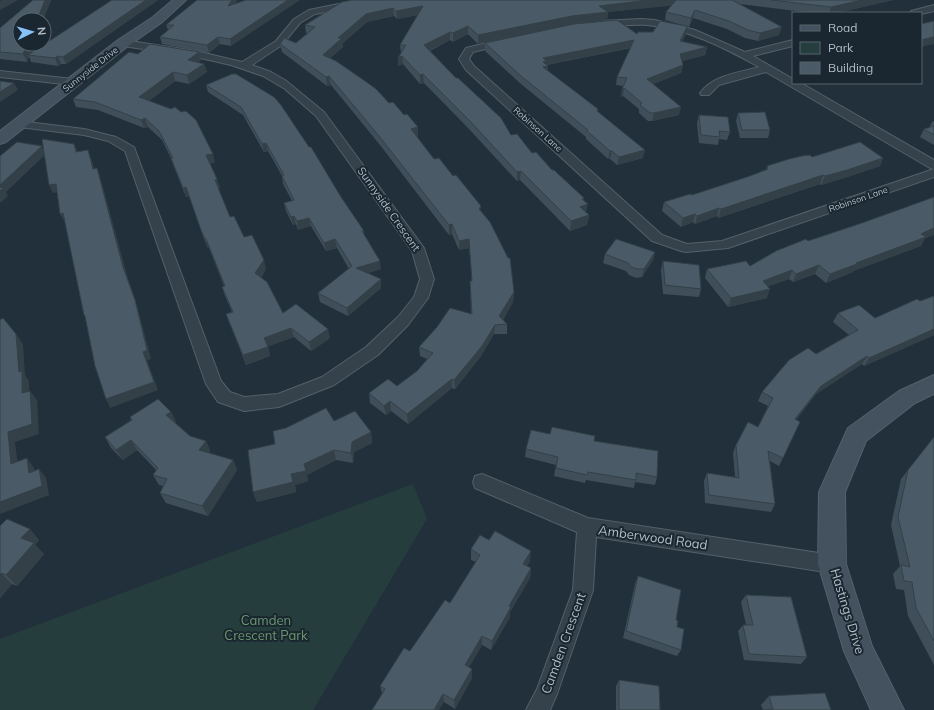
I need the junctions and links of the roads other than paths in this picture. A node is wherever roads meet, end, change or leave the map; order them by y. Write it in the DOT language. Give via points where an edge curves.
graph roads {
  1 [pos="180,0"];
  2 [pos="371,0"];
  3 [pos="934,8"];
  4 [pos="918,12"];
  5 [pos="586,26"];
  6 [pos="517,39"];
  7 [pos="792,43"];
  8 [pos="123,44"];
  9 [pos="745,55"];
  10 [pos="244,65"];
  11 [pos="768,68"];
  12 [pos="0,74"];
  13 [pos="73,82"];
  14 [pos="792,82"];
  15 [pos="795,84"];
  16 [pos="705,93"];
  17 [pos="19,124"];
  18 [pos="0,138"];
  19 [pos="934,165"];
  20 [pos="934,173"];
  21 [pos="934,384"];
  22 [pos="482,482"];
  23 [pos="588,527"];
  24 [pos="832,564"];
  25 [pos="538,710"];
  26 [pos="888,710"];
  1 -- 8 [label="street, Sunnyside Drive"];
  2 -- 10 [label="street" via="312,12 297,21 279,43"];
  3 -- 4 [label="street"];
  5 -- 9 [label="street" via="618,22 655,23 686,30"];
  6 -- 20 [label="street, Robinson Lane" via="469,50 464,59 470,68 657,238 686,248 723,245"];
  7 -- 9 [label="street"];
  8 -- 10 [label="street, Sunnyside Crescent"];
  8 -- 13 [label="street, Sunnyside Drive"];
  9 -- 11 [label="street"];
  10 -- 17 [label="street, Sunnyside Crescent" via="267,74 288,87 320,114 420,251 427,279 421,298 403,321 372,351 328,381 279,400 244,404 224,397 214,384 130,149 112,139 84,132"];
  11 -- 14 [label="street"];
  11 -- 16 [label="street" via="715,83"];
  12 -- 13 [label="street"];
  13 -- 17 [label="street, Sunnyside Drive"];
  15 -- 19 [label="street"];
  17 -- 18 [label="street, Sunnyside Drive"];
  21 -- 24 [label="street, Hastings Drive" via="907,398 857,435 832,492"];
  22 -- 23 [label="street, Amberwood Road"];
  23 -- 24 [label="street, Amberwood Road"];
  23 -- 25 [label="street, Camden Crescent" via="583,590"];
  24 -- 26 [label="street, Hastings Drive" via="859,651"];
}
